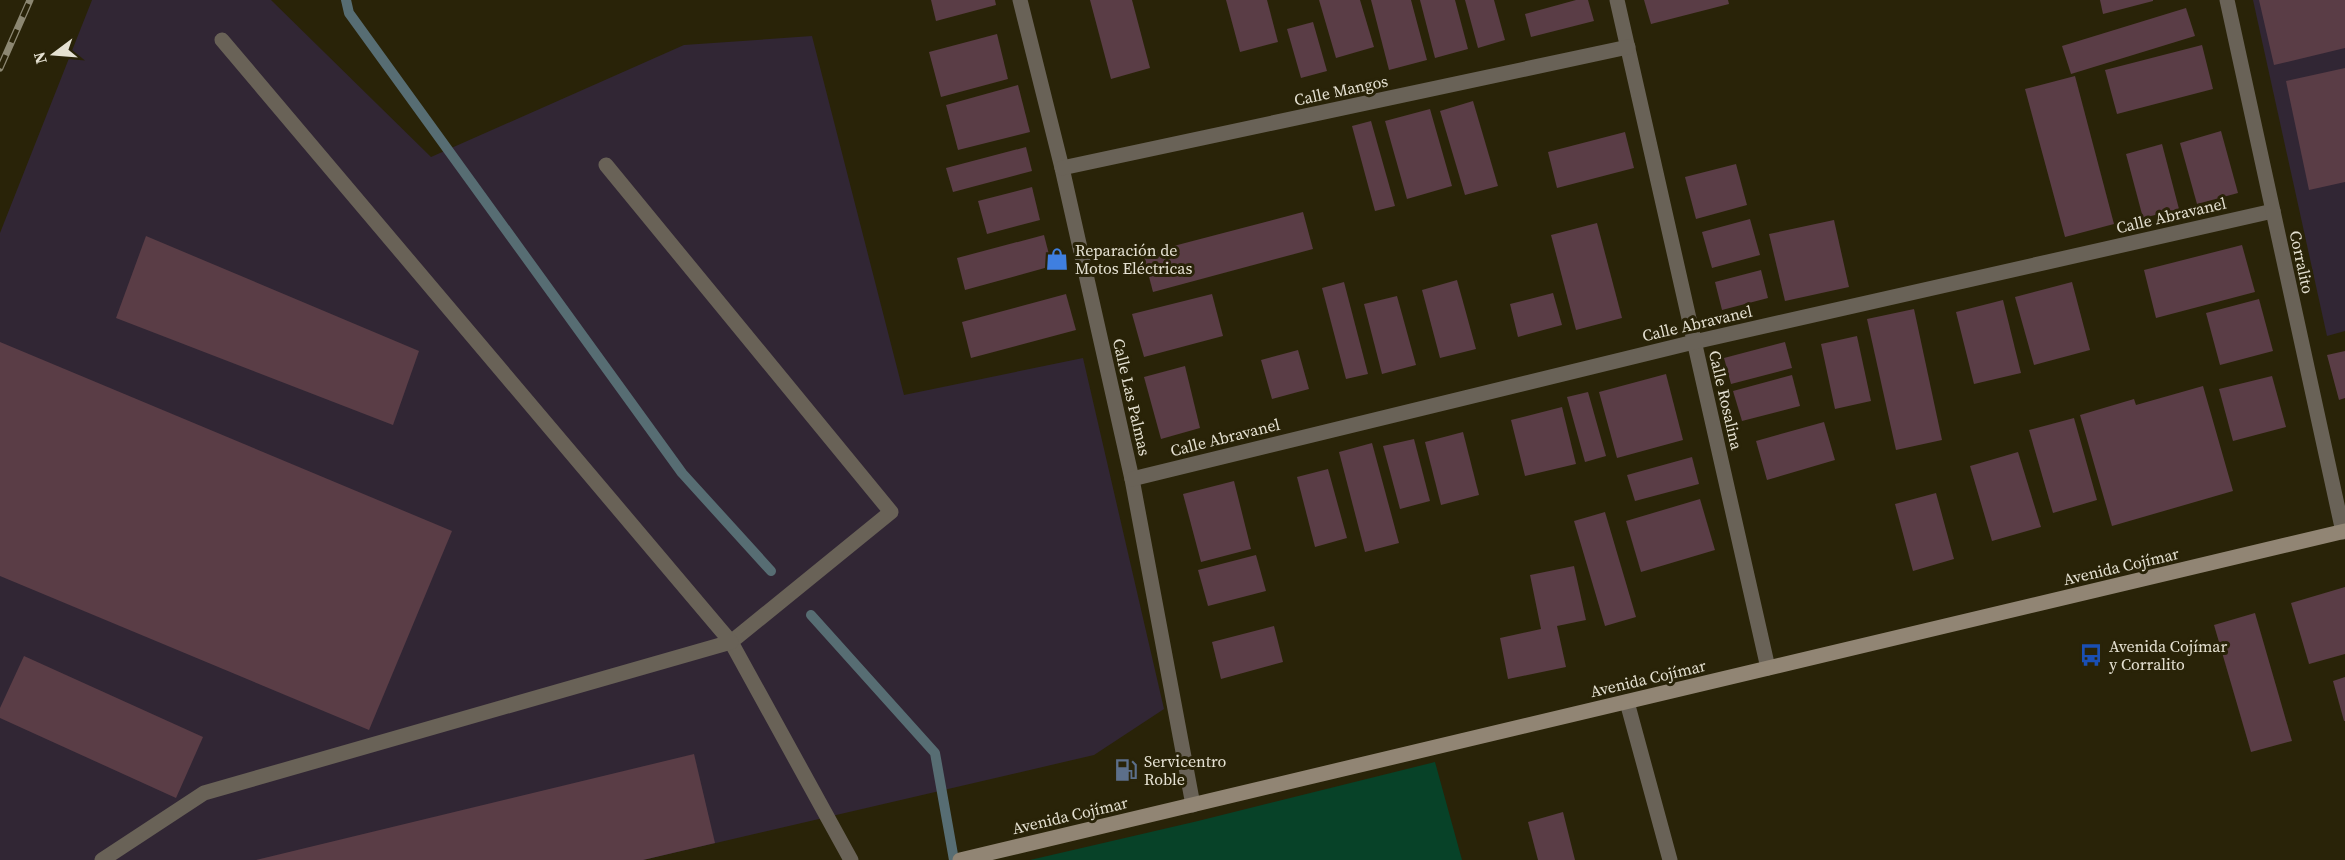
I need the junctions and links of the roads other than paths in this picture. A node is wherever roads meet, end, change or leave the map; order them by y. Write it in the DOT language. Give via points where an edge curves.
graph roads {
  1 [pos="1020,0"];
  2 [pos="1617,0"];
  3 [pos="2227,0"];
  4 [pos="222,40"];
  5 [pos="1628,47"];
  6 [pos="606,165"];
  7 [pos="1062,168"];
  8 [pos="2273,210"];
  9 [pos="1694,342"];
  10 [pos="1132,479"];
  11 [pos="2344,532"];
  12 [pos="731,642"];
  13 [pos="1768,668"];
  14 [pos="1627,702"];
  15 [pos="1193,805"];
  16 [pos="102,860"];
  17 [pos="851,860"];
  18 [pos="960,860"];
  19 [pos="1670,860"];
  1 -- 7 [label="street, Calle Las Palmas"];
  2 -- 5 [label="street, Calle Rosalina"];
  3 -- 8 [label="street, Corralito"];
  4 -- 12 [label="street"];
  5 -- 7 [label="street, Calle Mangos"];
  5 -- 9 [label="street, Calle Rosalina"];
  6 -- 12 [label="street" via="891,512"];
  7 -- 10 [label="street, Calle Las Palmas"];
  8 -- 9 [label="street, Calle Abravanel"];
  8 -- 11 [label="street, Corralito"];
  9 -- 10 [label="street, Calle Abravanel"];
  9 -- 13 [label="street, Calle Rosalina"];
  10 -- 15 [label="street, Calle Las Palmas"];
  11 -- 13 [label="main road, Avenida Cojímar"];
  12 -- 16 [label="street" via="204,793"];
  12 -- 17 [label="street"];
  13 -- 14 [label="main road, Avenida Cojímar"];
  14 -- 15 [label="main road, Avenida Cojímar"];
  14 -- 19 [label="street"];
  15 -- 18 [label="main road, Avenida Cojímar"];
}
